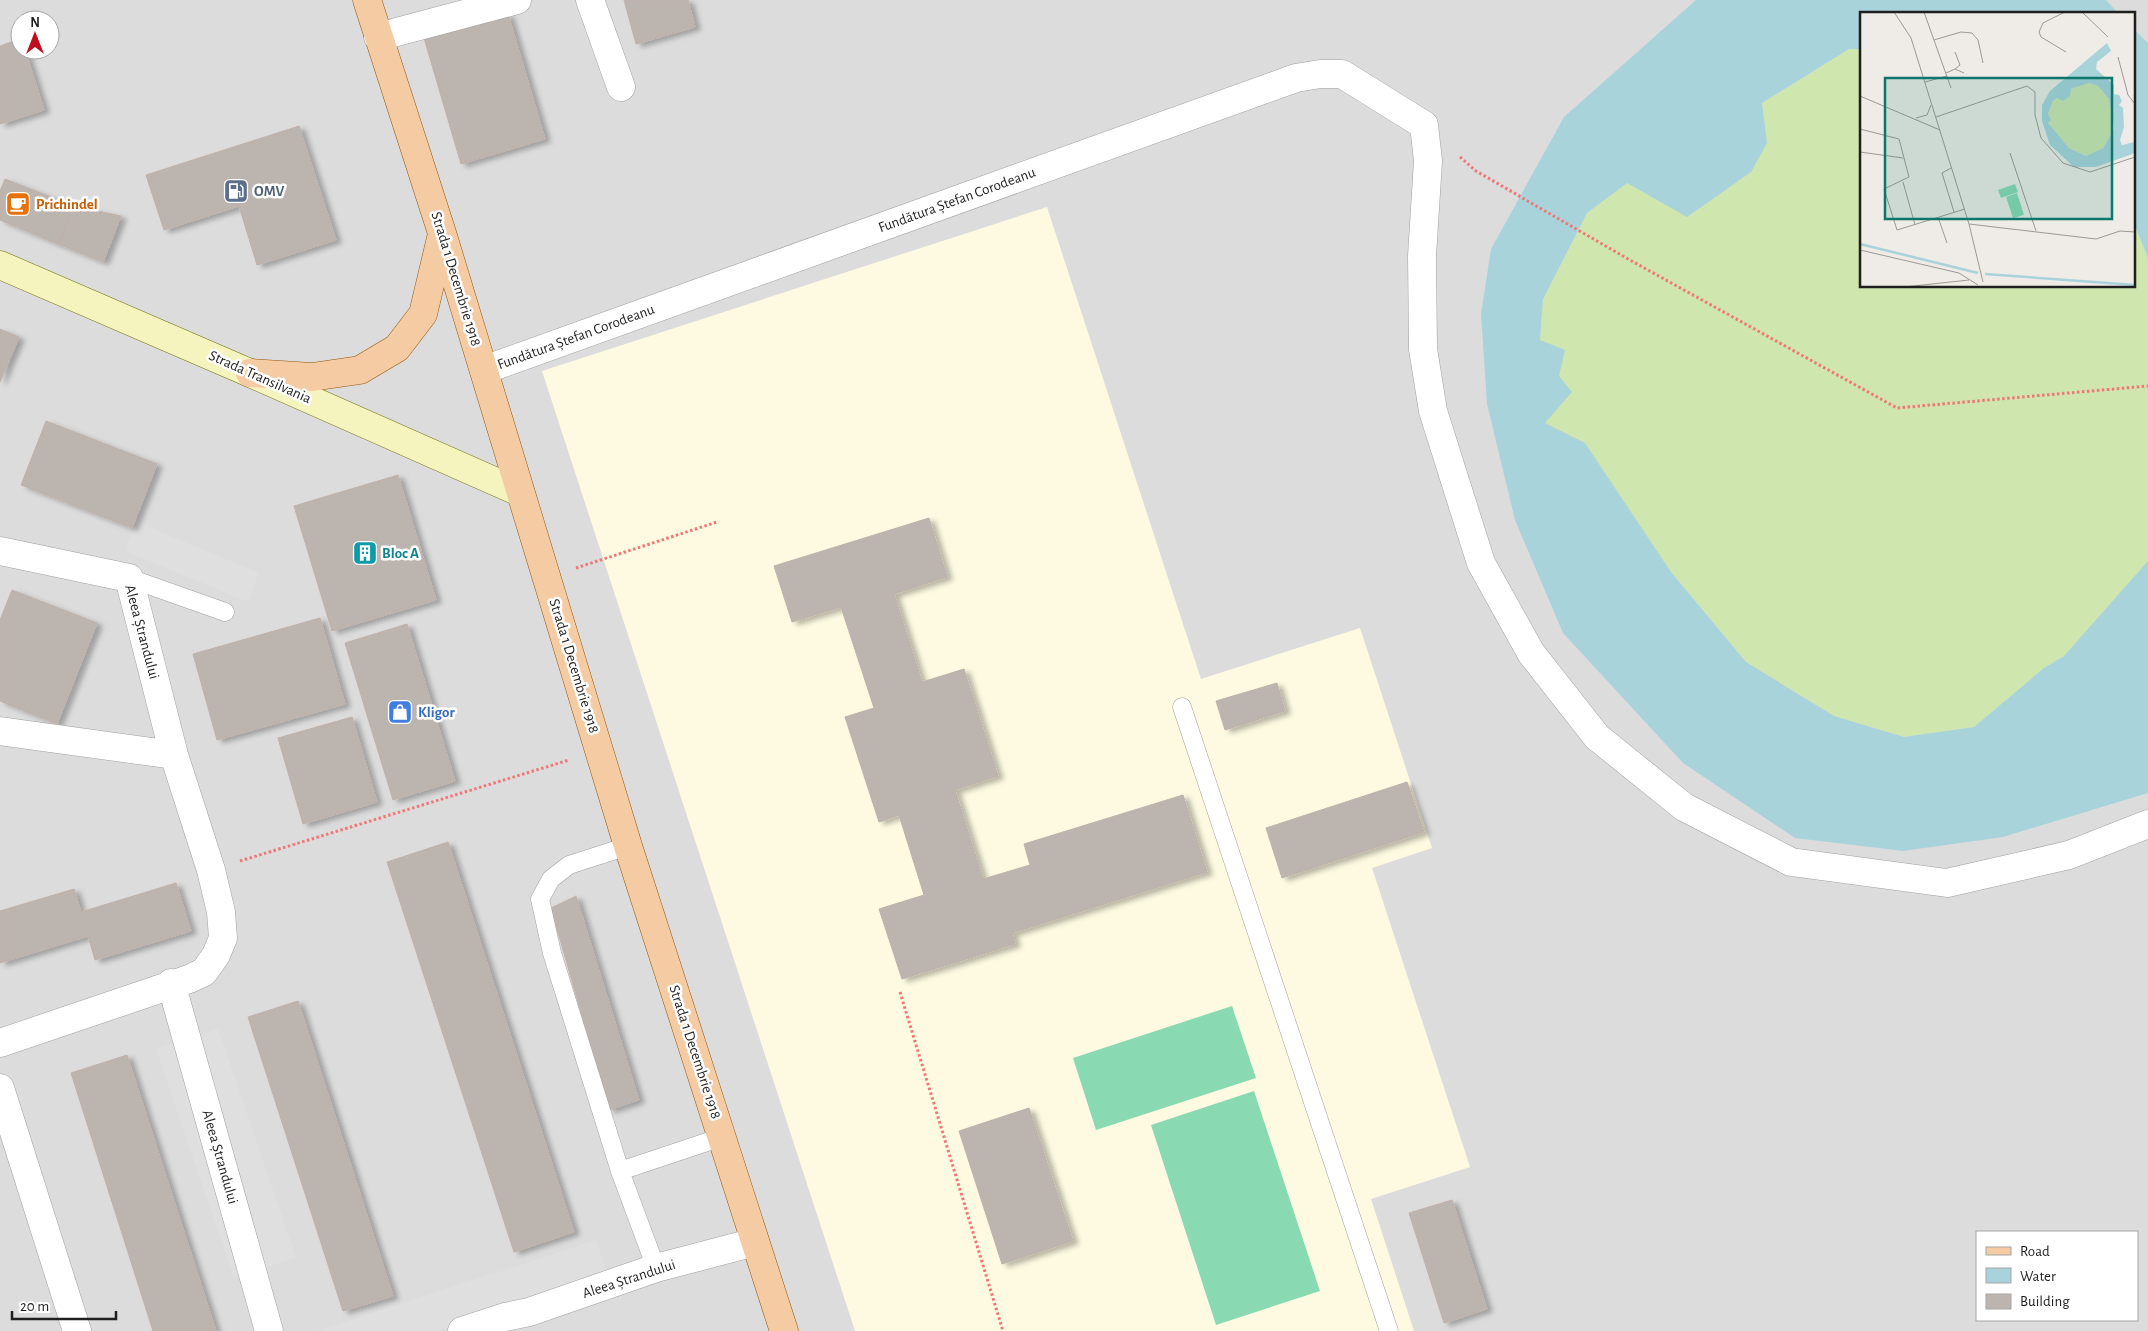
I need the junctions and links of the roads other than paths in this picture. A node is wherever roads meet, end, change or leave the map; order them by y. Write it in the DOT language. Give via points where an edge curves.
graph roads {
  1 [pos="367,0"];
  2 [pos="517,0"];
  3 [pos="590,0"];
  4 [pos="378,37"];
  5 [pos="621,87"];
  6 [pos="442,232"];
  7 [pos="0,265"];
  8 [pos="484,370"];
  9 [pos="250,373"];
  10 [pos="519,492"];
  11 [pos="0,550"];
  12 [pos="129,578"];
  13 [pos="225,612"];
  14 [pos="1182,707"];
  15 [pos="0,731"];
  16 [pos="174,755"];
  17 [pos="2148,824"];
  18 [pos="628,846"];
  19 [pos="171,983"];
  20 [pos="0,1043"];
  21 [pos="0,1088"];
  22 [pos="722,1137"];
  23 [pos="620,1171"];
  24 [pos="755,1242"];
  25 [pos="656,1268"];
  26 [pos="507,1324"];
  27 [pos="77,1331"];
  28 [pos="269,1331"];
  29 [pos="462,1331"];
  30 [pos="784,1331"];
  31 [pos="1389,1331"];
  1 -- 4 [label="main road, Strada 1 Decembrie 1918"];
  2 -- 4 [label="street"];
  3 -- 5 [label="street"];
  4 -- 6 [label="main road, Strada 1 Decembrie 1918"];
  6 -- 8 [label="main road, Strada 1 Decembrie 1918"];
  6 -- 9 [label="main road" via="423,314 397,348 360,370 312,377"];
  7 -- 9 [label="main road, Strada Transilvania"];
  8 -- 10 [label="main road, Strada 1 Decembrie 1918"];
  8 -- 17 [label="street, Fundătura Ștefan Corodeanu" via="1296,78 1342,74 1424,125 1428,161 1422,256 1423,349 1433,411 1481,563 1531,653 1597,737 1684,807 1791,862 1947,883 2069,855"];
  9 -- 10 [label="main road, Strada Transilvania"];
  10 -- 18 [label="main road, Strada 1 Decembrie 1918"];
  11 -- 12 [label="street, Aleea Ștrandului"];
  12 -- 13 [label="lane"];
  12 -- 16 [label="street, Aleea Ștrandului"];
  14 -- 31 [label="lane"];
  15 -- 16 [label="street"];
  16 -- 19 [label="street, Aleea Ștrandului" via="211,870 221,912 223,938 204,972"];
  18 -- 22 [label="main road, Strada 1 Decembrie 1918"];
  18 -- 23 [label="lane" via="569,865 551,878 540,899 552,953"];
  19 -- 20 [label="street, Aleea Ștrandului"];
  19 -- 28 [label="street, Aleea Ștrandului"];
  21 -- 27 [label="street"];
  22 -- 23 [label="lane"];
  22 -- 24 [label="main road, Strada 1 Decembrie 1918"];
  23 -- 25 [label="lane"];
  24 -- 25 [label="street, Aleea Ștrandului"];
  24 -- 30 [label="main road, Strada 1 Decembrie 1918"];
  25 -- 26 [label="street, Aleea Ștrandului" via="529,1312"];
  26 -- 29 [label="street, Aleea Ștrandului"];
}
